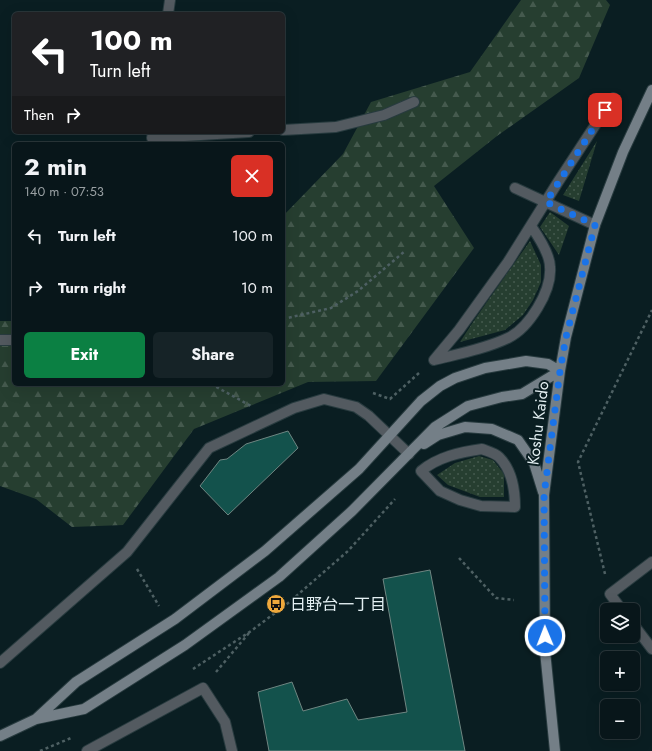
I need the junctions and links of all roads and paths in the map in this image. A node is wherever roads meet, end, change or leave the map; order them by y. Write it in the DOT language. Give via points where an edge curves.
graph roads {
  1 [pos="170,0"];
  2 [pos="168,12"];
  3 [pos="652,90"];
  4 [pos="613,98"];
  5 [pos="414,102"];
  6 [pos="285,130"];
  7 [pos="217,134"];
  8 [pos="152,138"];
  9 [pos="515,188"];
  10 [pos="546,202"];
  11 [pos="595,225"];
  12 [pos="531,226"];
  13 [pos="405,251"];
  14 [pos="652,310"];
  15 [pos="285,319"];
  16 [pos="0,340"];
  17 [pos="12,340"];
  18 [pos="434,360"];
  19 [pos="560,371"];
  20 [pos="215,386"];
  21 [pos="372,392"];
  22 [pos="273,418"];
  23 [pos="390,436"];
  24 [pos="409,454"];
  25 [pos="422,471"];
  26 [pos="544,495"];
  27 [pos="127,552"];
  28 [pos="459,558"];
  29 [pos="652,562"];
  30 [pos="610,594"];
  31 [pos="514,600"];
  32 [pos="617,603"];
  33 [pos="160,607"];
  34 [pos="251,631"];
  35 [pos="640,633"];
  36 [pos="652,649"];
  37 [pos="0,663"];
  38 [pos="203,688"];
  39 [pos="36,719"];
  40 [pos="0,736"];
  41 [pos="86,751"];
  42 [pos="232,751"];
  43 [pos="555,751"];
  1 -- 2 [label="street"];
  3 -- 11 [label="street, Koshu Kaido" via="623,152"];
  4 -- 10 [label="street"];
  5 -- 6 [label="street" via="384,115 336,127"];
  7 -- 8 [label="street"];
  9 -- 10 [label="street"];
  10 -- 11 [label="street"];
  10 -- 12 [label="street"];
  11 -- 19 [label="street, Koshu Kaido" via="566,337"];
  12 -- 18 [label="street" via="459,330"];
  12 -- 18 [label="street" via="542,243 551,266 547,289 527,324 509,338"];
  13 -- 15 [label="path" via="358,291 331,308"];
  14 -- 30 [label="path" via="578,462"];
  16 -- 17 [label="street"];
  18 -- 21 [label="path" via="390,399"];
  19 -- 23 [label="street" via="548,364 526,361 485,368 455,378 421,401"];
  19 -- 24 [label="street" via="522,394 468,406 435,427"];
  19 -- 26 [label="street, Koshu Kaido"];
  20 -- 22 [label="path"];
  22 -- 23 [label="street" via="294,408 324,399 356,408 369,416"];
  22 -- 27 [label="street" via="209,448"];
  23 -- 24 [label="street"];
  23 -- 39 [label="street" via="359,469 265,551 175,619 76,682"];
  24 -- 26 [label="street" via="438,435 466,427 492,429 518,440 534,463"];
  24 -- 39 [label="street" via="352,511 279,577 185,645 84,709"];
  25 -- 25 [label="street" via="440,491 460,500 481,506 515,507 509,471 498,456 482,448 447,457 430,464"];
  26 -- 43 [label="street, Koshu Kaido" via="545,651"];
  27 -- 33 [label="path"];
  27 -- 37 [label="street"];
  28 -- 31 [label="path" via="496,598"];
  29 -- 30 [label="street"];
  30 -- 32 [label="street"];
  34 -- 38 [label="path"];
  35 -- 36 [label="street"];
  38 -- 41 [label="street"];
  38 -- 42 [label="street" via="225,722"];
  39 -- 40 [label="street"];
}
